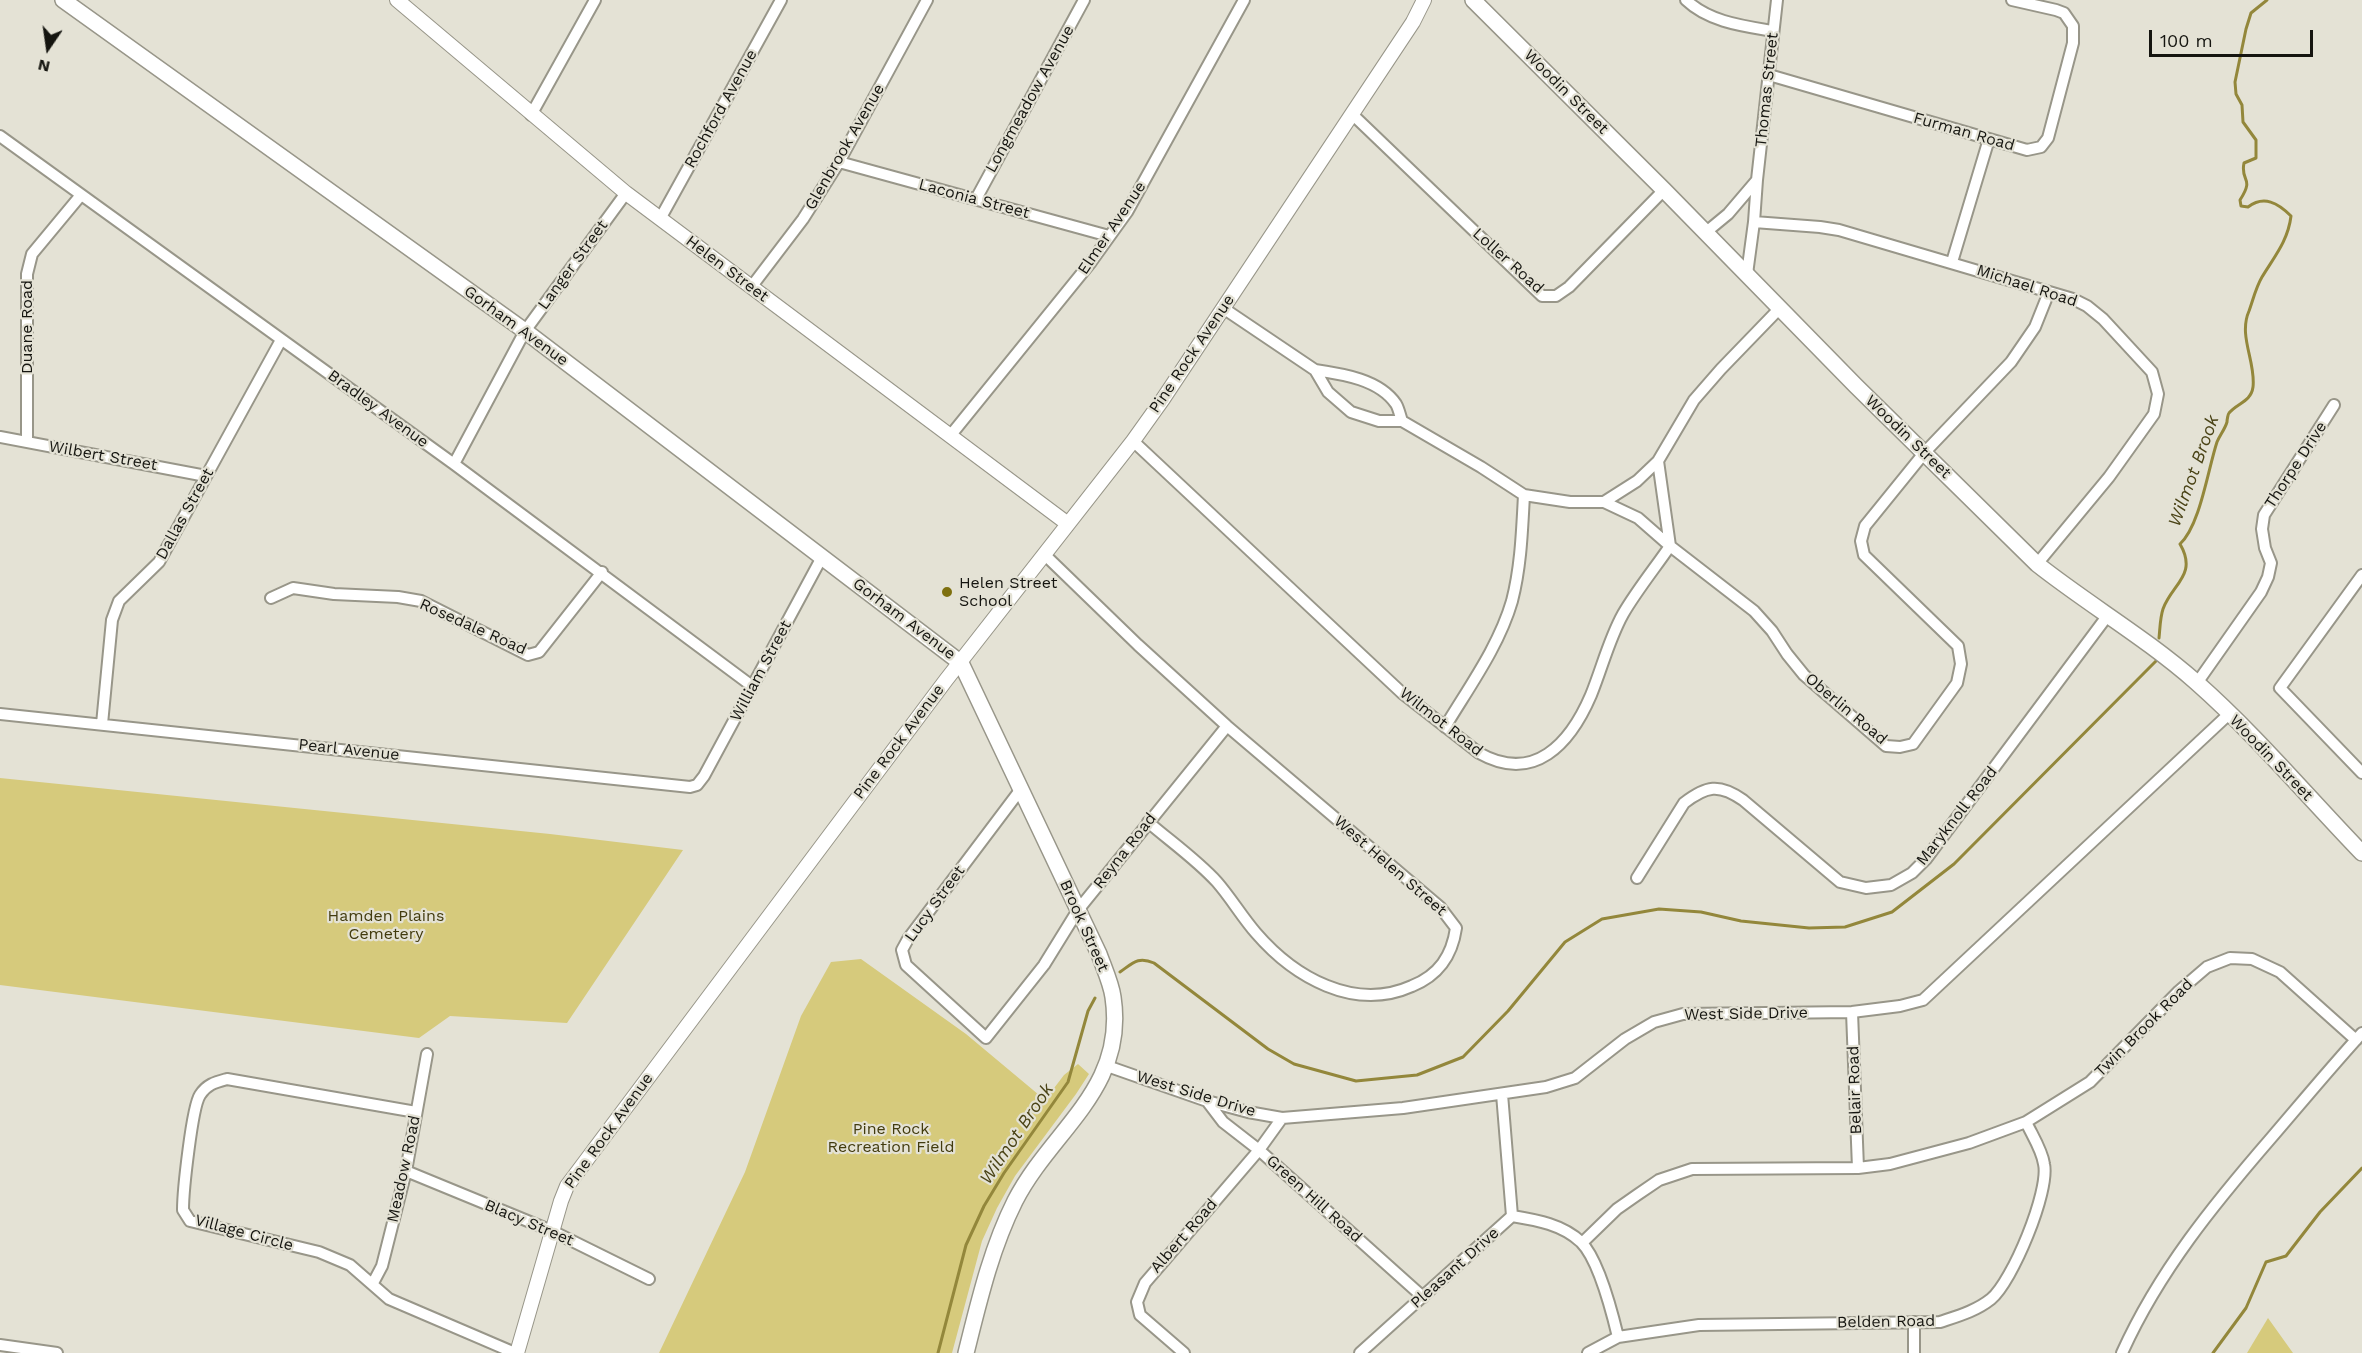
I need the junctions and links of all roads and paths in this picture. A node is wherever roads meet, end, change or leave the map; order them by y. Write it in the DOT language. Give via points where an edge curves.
graph roads {
  1 [pos="63,0"];
  2 [pos="397,0"];
  3 [pos="595,0"];
  4 [pos="781,0"];
  5 [pos="927,0"];
  6 [pos="1084,0"];
  7 [pos="1244,0"];
  8 [pos="1424,0"];
  9 [pos="1473,0"];
  10 [pos="1686,0"];
  11 [pos="1777,0"];
  12 [pos="2012,0"];
  13 [pos="1773,31"];
  14 [pos="1769,75"];
  15 [pos="1352,114"];
  16 [pos="531,115"];
  17 [pos="0,136"];
  18 [pos="1989,140"];
  19 [pos="839,162"];
  20 [pos="1757,180"];
  21 [pos="1664,190"];
  22 [pos="626,193"];
  23 [pos="81,195"];
  24 [pos="976,199"];
  25 [pos="660,219"];
  26 [pos="1754,222"];
  27 [pos="1705,233"];
  28 [pos="1109,236"];
  29 [pos="1952,262"];
  30 [pos="1747,274"];
  31 [pos="752,286"];
  32 [pos="2049,292"];
  33 [pos="1223,308"];
  34 [pos="1779,309"];
  35 [pos="525,331"];
  36 [pos="281,340"];
  37 [pos="1315,370"];
  38 [pos="2334,405"];
  39 [pos="1402,422"];
  40 [pos="950,436"];
  41 [pos="0,437"];
  42 [pos="1133,441"];
  43 [pos="27,442"];
  44 [pos="1925,452"];
  45 [pos="1658,461"];
  46 [pos="454,464"];
  47 [pos="206,476"];
  48 [pos="1524,495"];
  49 [pos="1604,502"];
  50 [pos="1068,524"];
  51 [pos="1670,546"];
  52 [pos="1044,554"];
  53 [pos="822,557"];
  54 [pos="2037,564"];
  55 [pos="602,572"];
  56 [pos="2362,575"];
  57 [pos="272,598"];
  58 [pos="2108,615"];
  59 [pos="961,663"];
  60 [pos="2197,683"];
  61 [pos="752,686"];
  62 [pos="0,714"];
  63 [pos="2229,714"];
  64 [pos="102,724"];
  65 [pos="1227,726"];
  66 [pos="1445,727"];
  67 [pos="2362,772"];
  68 [pos="697,785"];
  69 [pos="1021,789"];
  70 [pos="1148,822"];
  71 [pos="2362,853"];
  72 [pos="1637,878"];
  73 [pos="1078,910"];
  74 [pos="1852,1012"];
  75 [pos="2359,1036"];
  76 [pos="986,1038"];
  77 [pos="427,1054"];
  78 [pos="1107,1066"];
  79 [pos="1502,1094"];
  80 [pos="1206,1101"];
  81 [pos="416,1112"];
  82 [pos="1282,1118"];
  83 [pos="2026,1122"];
  84 [pos="1259,1150"];
  85 [pos="1858,1168"];
  86 [pos="406,1171"];
  87 [pos="1512,1216"];
  88 [pos="552,1231"];
  89 [pos="1582,1243"];
  90 [pos="649,1279"];
  91 [pos="373,1283"];
  92 [pos="1423,1297"];
  93 [pos="1914,1323"];
  94 [pos="1618,1337"];
  95 [pos="0,1345"];
  96 [pos="57,1353"];
  97 [pos="516,1353"];
  98 [pos="966,1353"];
  99 [pos="1184,1353"];
  100 [pos="1360,1353"];
  101 [pos="1588,1353"];
  102 [pos="1914,1353"];
  103 [pos="2122,1353"];
  1 -- 35 [label="main road, Gorham Avenue"];
  2 -- 16 [label="street, Helen Street"];
  3 -- 16 [label="street"];
  4 -- 25 [label="street, Rochford Avenue"];
  5 -- 19 [label="street, Glenbrook Avenue"];
  6 -- 24 [label="street, Longmeadow Avenue"];
  7 -- 28 [label="street, Elmer Avenue"];
  8 -- 15 [label="street, Pine Rock Avenue"];
  9 -- 21 [label="main road, Woodin Street"];
  10 -- 13 [label="street" via="1734,25"];
  11 -- 13 [label="street, Thomas Street"];
  12 -- 18 [label="street, Furman Road" via="2064,14 2073,26 2073,43 2048,138 2041,147 2027,150"];
  13 -- 14 [label="street, Thomas Street"];
  14 -- 18 [label="street, Furman Road"];
  14 -- 20 [label="street, Thomas Street"];
  15 -- 21 [label="street, Loller Road" via="1542,296 1556,296 1569,287"];
  15 -- 33 [label="street, Pine Rock Avenue"];
  16 -- 22 [label="street, Helen Street"];
  17 -- 23 [label="street, Bradley Avenue"];
  18 -- 29 [label="street"];
  19 -- 24 [label="street, Laconia Street"];
  19 -- 31 [label="street, Glenbrook Avenue" via="803,219"];
  20 -- 26 [label="street, Thomas Street"];
  20 -- 27 [label="street" via="1728,214"];
  21 -- 27 [label="main road, Woodin Street"];
  22 -- 25 [label="street, Helen Street"];
  22 -- 35 [label="street, Langer Street"];
  23 -- 36 [label="street, Bradley Avenue"];
  23 -- 43 [label="street, Duane Road" via="32,254 27,274"];
  24 -- 28 [label="street, Laconia Street"];
  25 -- 31 [label="street, Helen Street"];
  26 -- 29 [label="street, Michael Road" via="1839,230"];
  26 -- 30 [label="street, Thomas Street"];
  27 -- 30 [label="main road, Woodin Street"];
  28 -- 40 [label="street, Elmer Avenue"];
  29 -- 32 [label="street, Michael Road"];
  30 -- 34 [label="main road, Woodin Street"];
  31 -- 40 [label="street, Helen Street"];
  32 -- 44 [label="street, Oberlin Road" via="2035,327 2018,354"];
  32 -- 54 [label="street, Michael Road" via="2087,306 2103,319 2152,372 2158,394 2154,414 2109,477"];
  33 -- 37 [label="street, Oberlin Road"];
  33 -- 42 [label="street, Pine Rock Avenue"];
  34 -- 44 [label="main road, Woodin Street"];
  34 -- 45 [label="street" via="1694,400"];
  35 -- 46 [label="street, Langer Street"];
  35 -- 53 [label="main road, Gorham Avenue"];
  36 -- 46 [label="street, Bradley Avenue"];
  36 -- 47 [label="street, Dallas Street"];
  37 -- 39 [label="street, Oberlin Road" via="1328,392 1351,412 1379,421"];
  37 -- 39 [label="street, Oberlin Road" via="1350,375 1373,385 1395,404"];
  38 -- 60 [label="street, Thorpe Drive" via="2264,515 2262,529 2271,564 2261,592"];
  39 -- 48 [label="street, Oberlin Road"];
  40 -- 50 [label="street, Helen Street"];
  41 -- 43 [label="street, Wilbert Street"];
  42 -- 50 [label="street, Pine Rock Avenue"];
  42 -- 66 [label="street, Wilmot Road" via="1402,693"];
  43 -- 47 [label="street, Wilbert Street"];
  44 -- 51 [label="street, Oberlin Road" via="1865,526 1861,541 1864,555 1958,646 1961,664 1956,683 1912,744 1886,747 1804,675 1754,611"];
  44 -- 54 [label="main road, Woodin Street"];
  45 -- 49 [label="street" via="1637,481"];
  45 -- 51 [label="street"];
  46 -- 55 [label="street, Bradley Avenue"];
  47 -- 64 [label="street, Dallas Street" via="159,562 119,601 112,620"];
  48 -- 49 [label="street, Oberlin Road"];
  48 -- 66 [label="street" via="1520,559 1511,602 1497,636"];
  49 -- 51 [label="street, Oberlin Road" via="1638,518"];
  50 -- 52 [label="street, Pine Rock Avenue"];
  51 -- 66 [label="street, Wilmot Road" via="1623,615 1590,697 1555,749 1533,763 1511,765 1479,753"];
  52 -- 59 [label="street, Pine Rock Avenue"];
  52 -- 65 [label="street, West Helen Street"];
  53 -- 59 [label="main road, Gorham Avenue"];
  53 -- 61 [label="street, William Street"];
  54 -- 58 [label="main road, Woodin Street"];
  55 -- 57 [label="street, Rosedale Road" via="539,652 528,655 421,602 293,588"];
  55 -- 61 [label="street, Bradley Avenue"];
  56 -- 67 [label="street" via="2280,688"];
  58 -- 60 [label="main road, Woodin Street"];
  58 -- 72 [label="street, Maryknoll Road" via="1926,859 1891,885 1866,888 1840,882 1732,792 1710,788 1684,803"];
  59 -- 69 [label="main road, Brook Street"];
  59 -- 88 [label="street, Pine Rock Avenue" via="580,1166 567,1186"];
  60 -- 63 [label="main road, Woodin Street"];
  61 -- 68 [label="street, William Street"];
  62 -- 64 [label="street, Pearl Avenue"];
  63 -- 71 [label="main road, Woodin Street"];
  63 -- 74 [label="street, West Side Drive" via="1923,1000"];
  64 -- 68 [label="street, Pearl Avenue"];
  65 -- 70 [label="street, Reyna Road"];
  65 -- 70 [label="street, West Helen Street" via="1440,907 1456,928 1443,965 1422,982 1394,995 1353,994 1317,983 1288,964 1216,882"];
  69 -- 73 [label="main road, Brook Street"];
  69 -- 76 [label="street, Lucy Street" via="902,950 906,965"];
  70 -- 73 [label="street, Reyna Road"];
  73 -- 76 [label="street, Reyna Road" via="1044,965"];
  73 -- 78 [label="main road, Brook Street" via="1100,954 1113,996 1115,1034"];
  74 -- 79 [label="street, West Side Drive" via="1683,1014 1654,1022 1625,1039 1575,1078"];
  74 -- 85 [label="street, Belair Road"];
  75 -- 83 [label="street, Twin Brook Road" via="2280,972 2252,959 2230,958 2207,967 2179,991 2090,1082"];
  75 -- 103 [label="street" via="2214,1205 2163,1276"];
  77 -- 81 [label="street, Meadow Road"];
  78 -- 80 [label="street, West Side Drive"];
  78 -- 98 [label="main road, Brook Street" via="1087,1102 1045,1155 1017,1199 998,1239"];
  79 -- 82 [label="street, West Side Drive" via="1403,1108"];
  79 -- 87 [label="street, Pleasant Drive"];
  80 -- 82 [label="street, West Side Drive"];
  80 -- 84 [label="street, Green Hill Road" via="1223,1122"];
  81 -- 86 [label="street, Meadow Road"];
  81 -- 91 [label="street, Village Circle" via="227,1079 211,1084 199,1096 183,1196 183,1210 190,1221 319,1252 350,1265"];
  82 -- 84 [label="street, Albert Road"];
  83 -- 85 [label="street, Twin Brook Road" via="1915,1159"];
  83 -- 93 [label="street, Belden Road" via="2044,1163 2045,1182 2033,1221 2008,1275 1992,1298 1968,1312 1940,1322"];
  84 -- 92 [label="street, Green Hill Road"];
  84 -- 99 [label="street, Albert Road" via="1144,1283 1137,1302 1140,1315"];
  85 -- 89 [label="street, Twin Brook Road" via="1692,1169 1659,1180 1636,1195"];
  86 -- 88 [label="street, Blacy Street"];
  86 -- 91 [label="street, Meadow Road" via="382,1266"];
  87 -- 89 [label="street" via="1564,1230"];
  87 -- 92 [label="street, Pleasant Drive"];
  88 -- 90 [label="street, Blacy Street"];
  88 -- 97 [label="street, Pine Rock Avenue"];
  89 -- 94 [label="street" via="1595,1265"];
  91 -- 97 [label="street, Village Circle" via="389,1299"];
  92 -- 100 [label="street, Pleasant Drive"];
  93 -- 94 [label="street, Belden Road" via="1699,1324"];
  93 -- 102 [label="street"];
  94 -- 101 [label="street, Belden Road"];
  95 -- 96 [label="street"];
}
